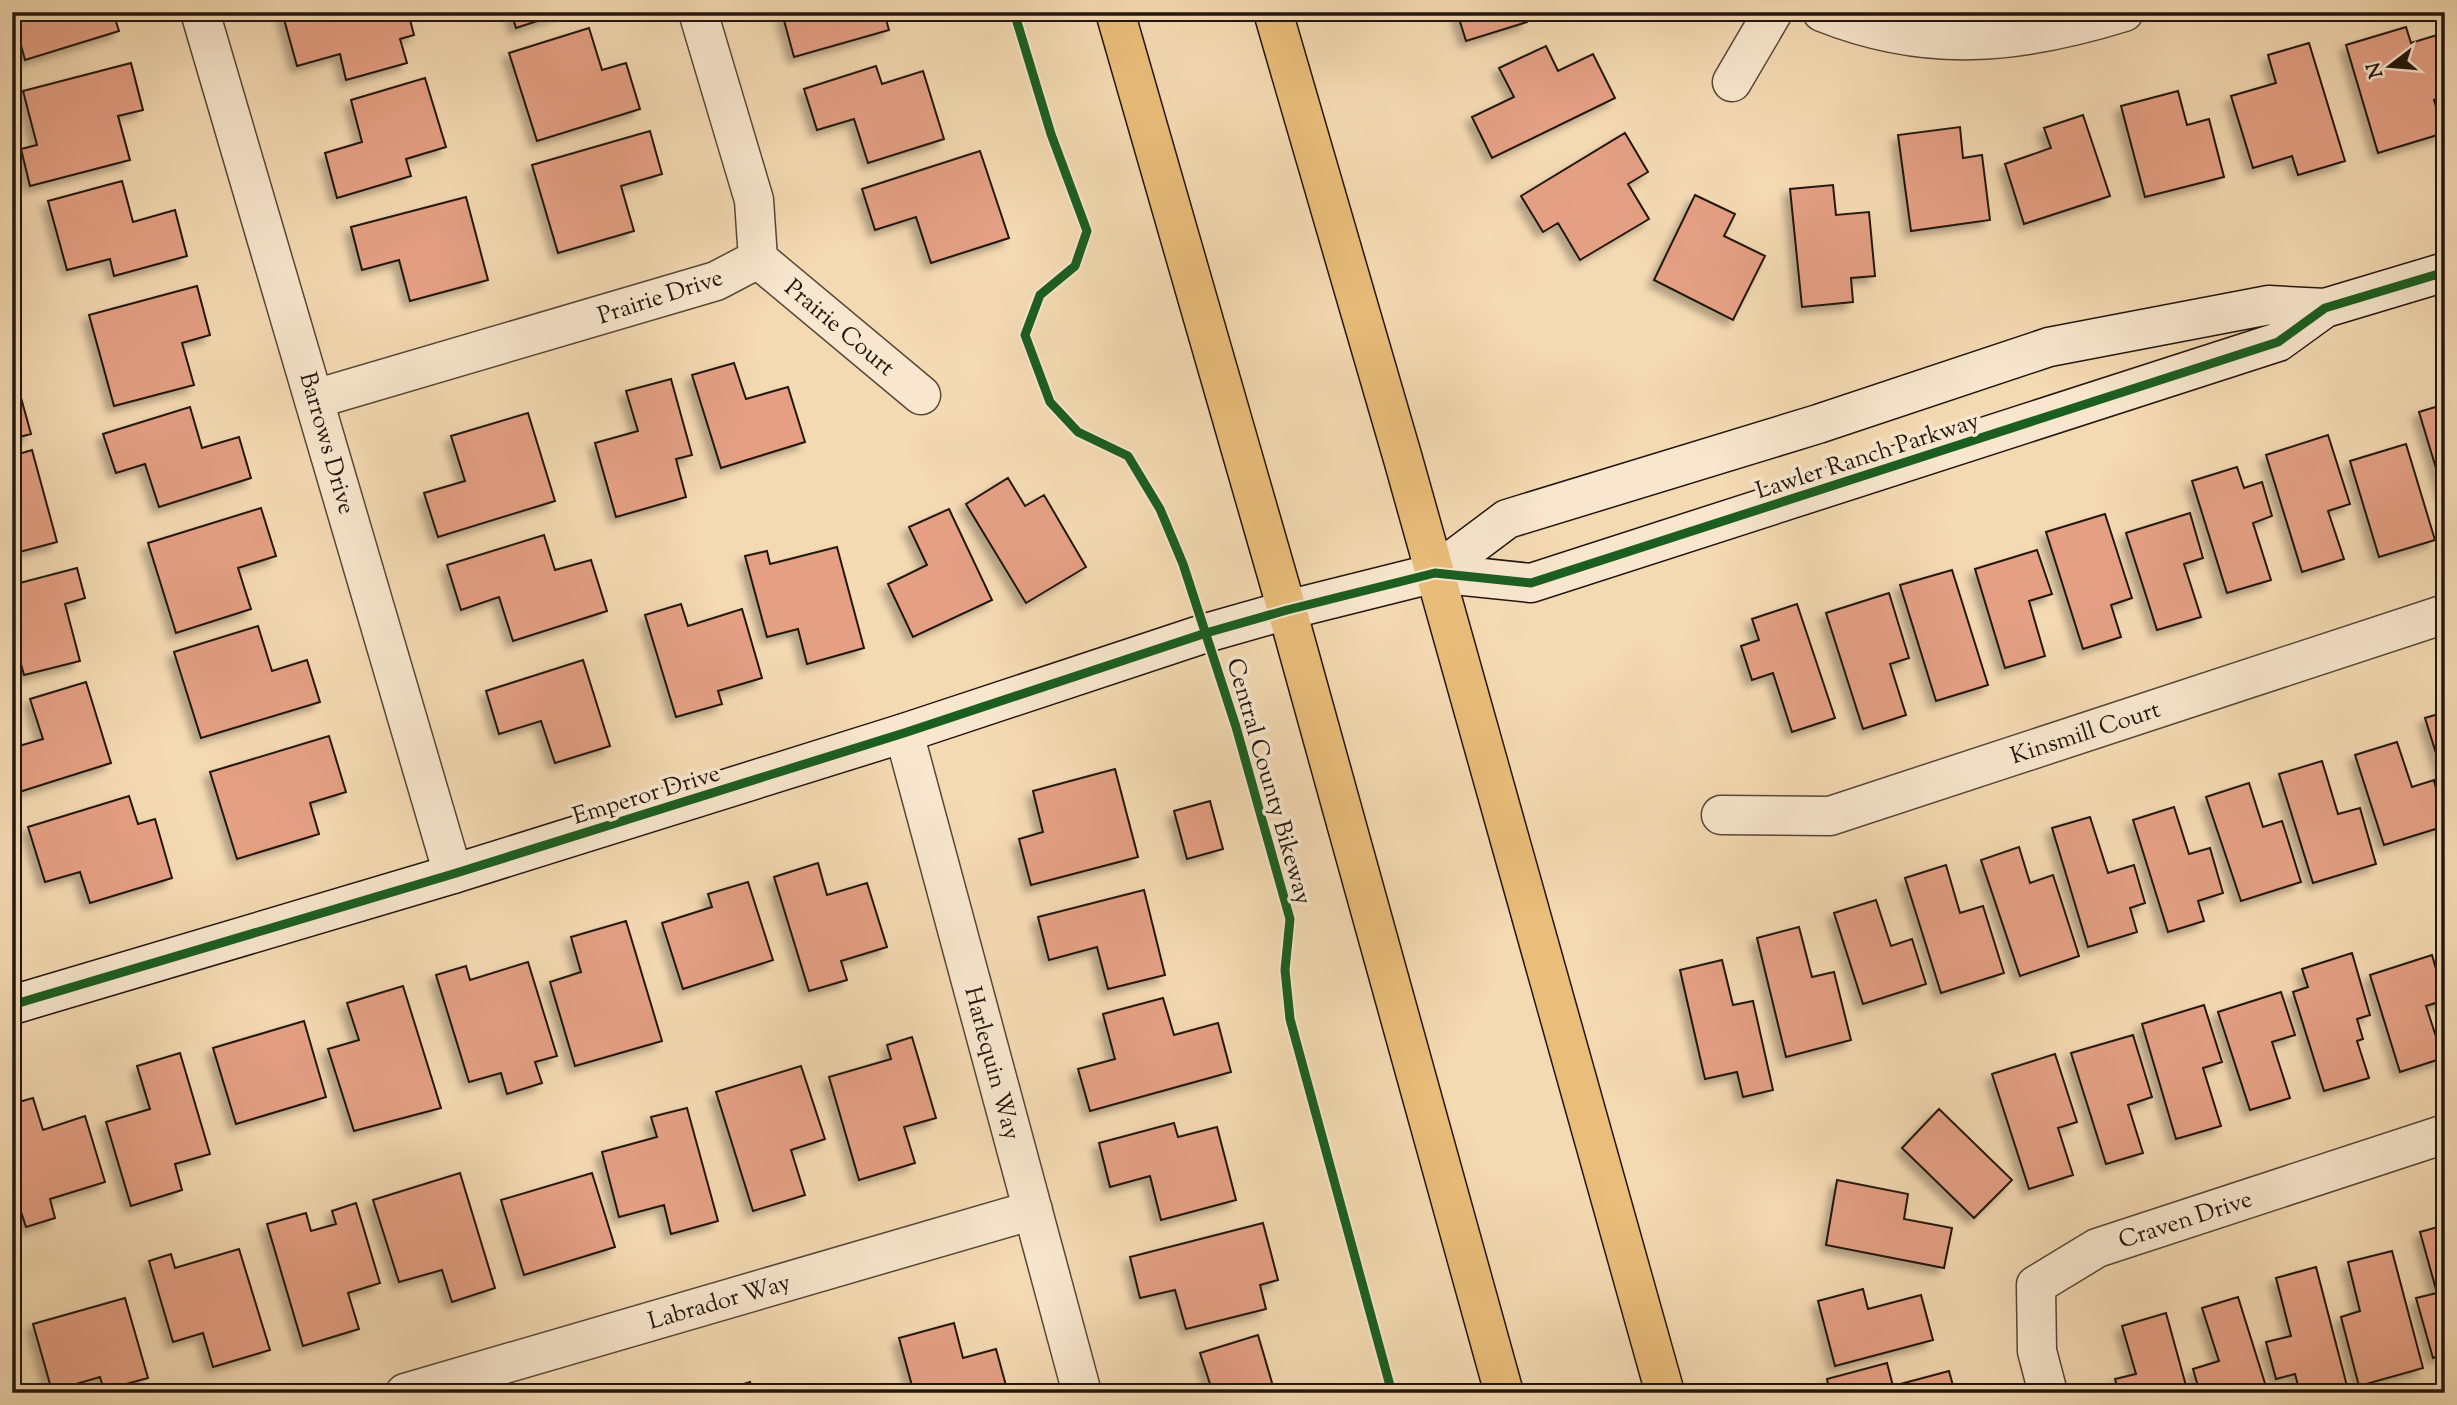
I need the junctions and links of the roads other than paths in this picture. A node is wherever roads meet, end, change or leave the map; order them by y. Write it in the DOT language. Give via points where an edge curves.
graph roads {
  1 [pos="200,12"];
  2 [pos="698,12"];
  3 [pos="1115,12"];
  4 [pos="1273,12"];
  5 [pos="1773,12"];
  6 [pos="1822,12"];
  7 [pos="2124,12"];
  8 [pos="1732,82"];
  9 [pos="758,259"];
  10 [pos="2445,272"];
  11 [pos="2325,308"];
  12 [pos="921,395"];
  13 [pos="315,399"];
  14 [pos="1435,573"];
  15 [pos="1287,610"];
  16 [pos="2445,614"];
  17 [pos="904,733"];
  18 [pos="1721,815"];
  19 [pos="453,874"];
  20 [pos="12,1005"];
  21 [pos="2445,1134"];
  22 [pos="1033,1210"];
  23 [pos="405,1393"];
  24 [pos="1082,1393"];
  25 [pos="1504,1393"];
  26 [pos="1665,1393"];
  27 [pos="2048,1393"];
  1 -- 13 [label="street, Barrows Drive"];
  2 -- 9 [label="street" via="754,200"];
  3 -- 15 [label="highway"];
  4 -- 14 [label="highway"];
  5 -- 8 [label="street"];
  6 -- 7 [label="street" via="1865,29 1931,41 2002,40 2080,26"];
  9 -- 12 [label="street, Prairie Court"];
  9 -- 13 [label="street, Prairie Drive" via="716,281"];
  10 -- 11 [label="street, Lawler Ranch Parkway"];
  11 -- 14 [label="street, Lawler Ranch Parkway" via="2269,305 2049,347 1818,424 1507,519"];
  11 -- 14 [label="street, Lawler Ranch Parkway" via="2278,342 1531,583"];
  13 -- 19 [label="street, Barrows Drive"];
  14 -- 15 [label="street, Lawler Ranch Parkway"];
  14 -- 26 [label="highway"];
  15 -- 17 [label="street, Emperor Drive"];
  15 -- 25 [label="highway"];
  16 -- 18 [label="street, Kinsmill Court" via="1830,816"];
  17 -- 19 [label="street, Emperor Drive"];
  17 -- 22 [label="street, Harlequin Way"];
  19 -- 20 [label="street, Emperor Drive"];
  21 -- 27 [label="street, Craven Drive" via="2097,1248 2036,1285 2037,1351"];
  22 -- 23 [label="street, Labrador Way"];
  22 -- 24 [label="street, Harlequin Way"];
}
